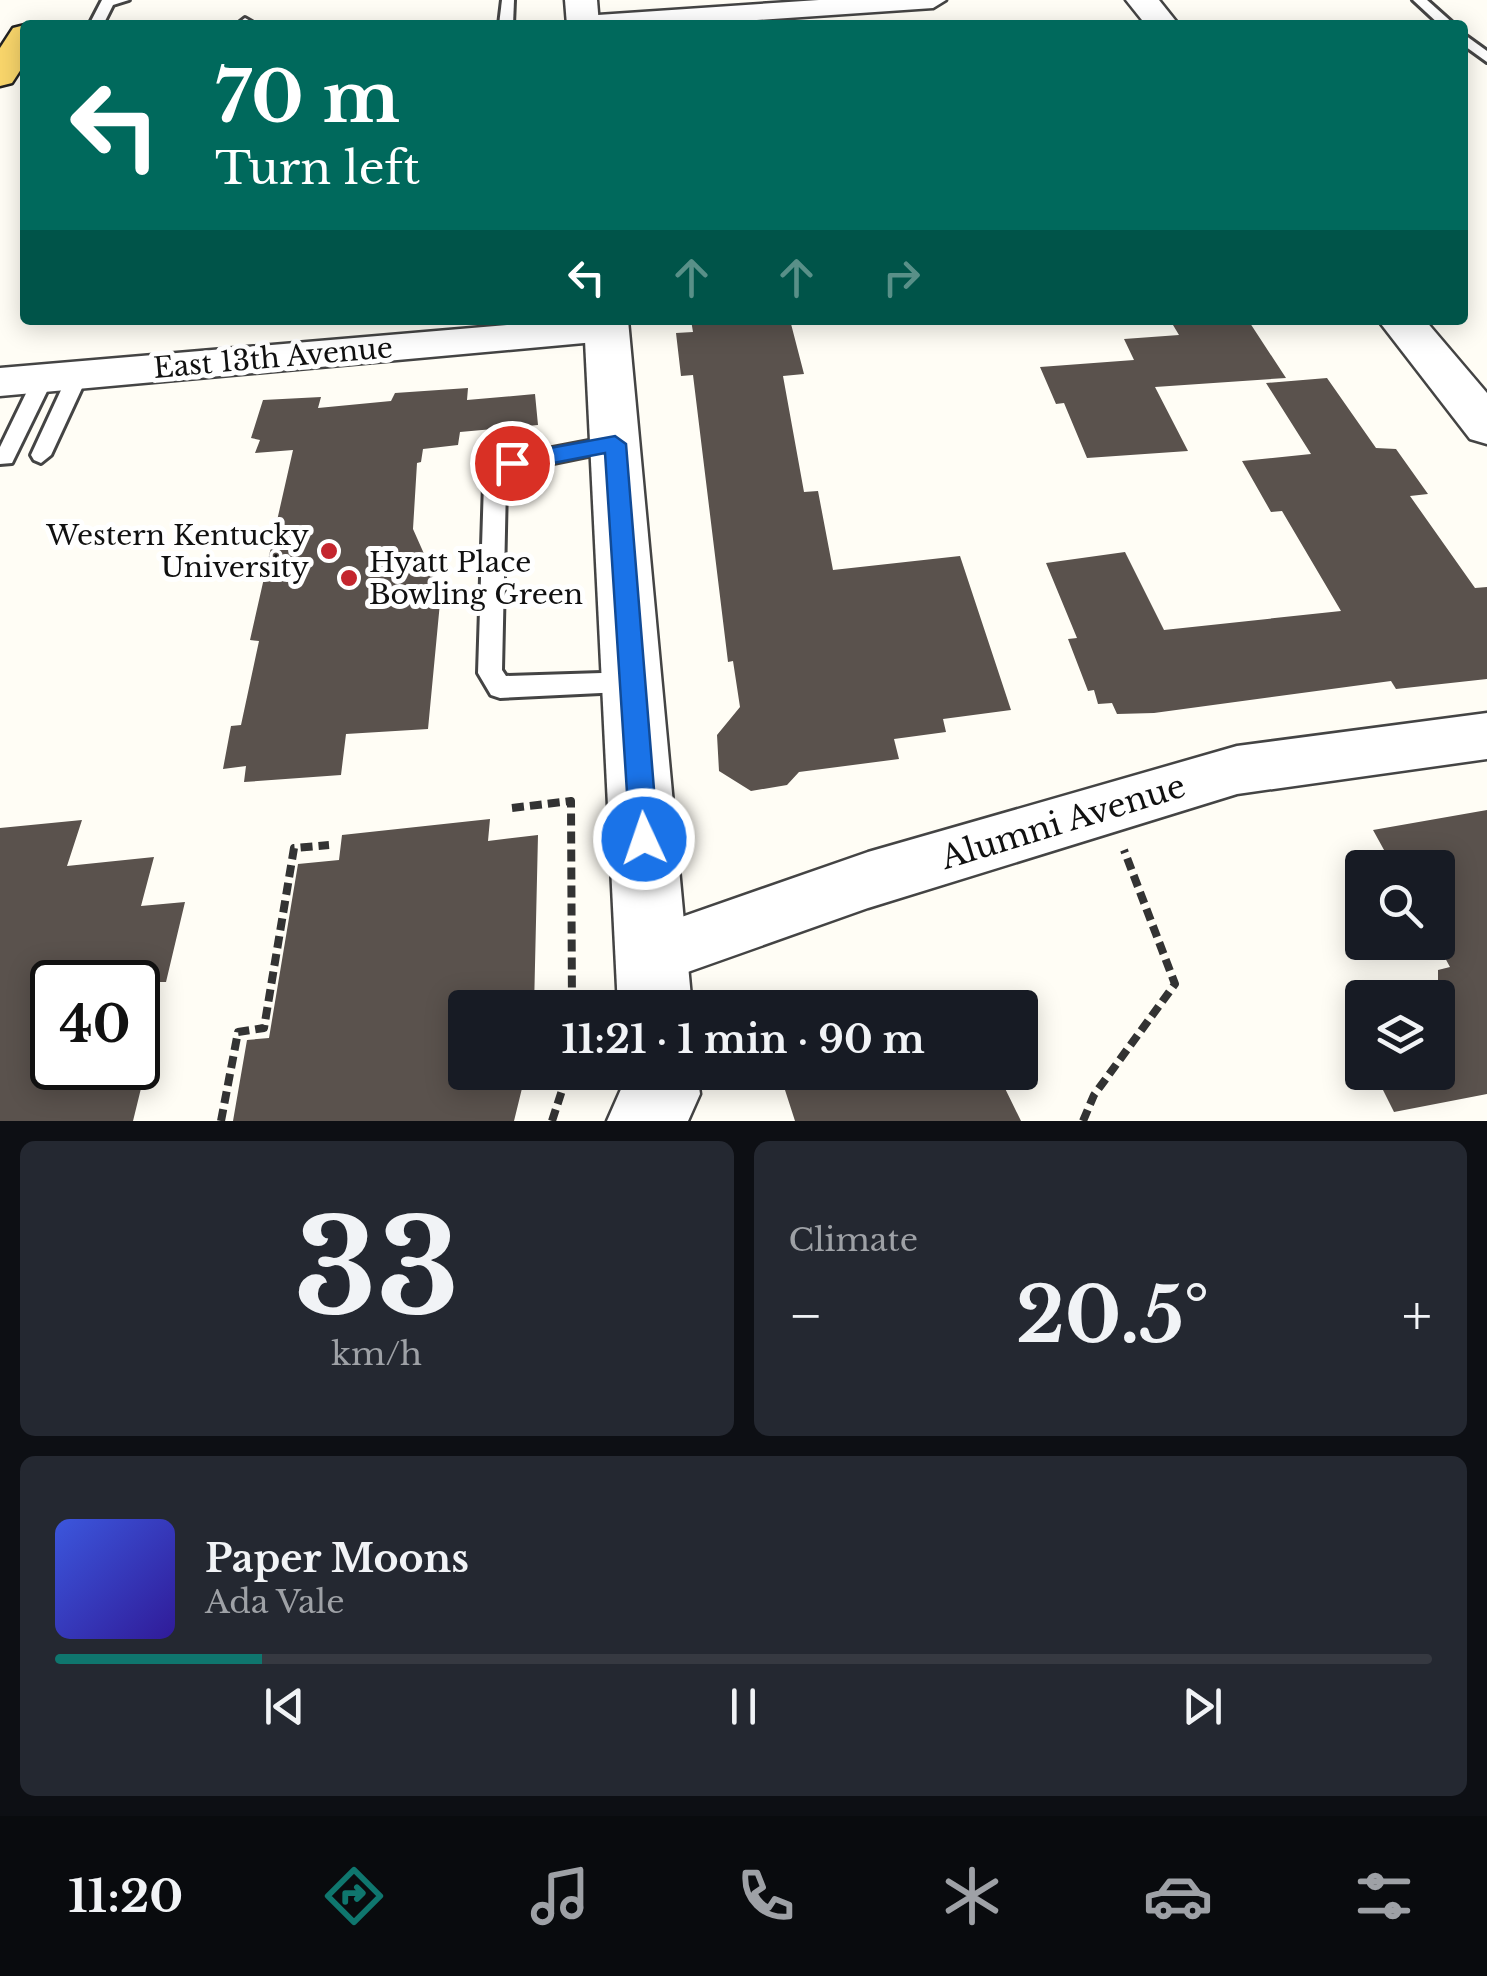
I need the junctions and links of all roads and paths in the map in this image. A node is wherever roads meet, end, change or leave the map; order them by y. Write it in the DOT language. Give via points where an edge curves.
graph roads {
  1 [pos="123,0"];
  2 [pos="933,0"];
  3 [pos="1142,0"];
  4 [pos="1419,0"];
  5 [pos="823,4"];
  6 [pos="775,18"];
  7 [pos="98,20"];
  8 [pos="711,20"];
  9 [pos="1159,20"];
  10 [pos="1442,20"];
  11 [pos="20,44"];
  12 [pos="0,76"];
  13 [pos="596,325"];
  14 [pos="606,325"];
  15 [pos="1404,325"];
  16 [pos="61,377"];
  17 [pos="0,382"];
  18 [pos="1487,426"];
  19 [pos="615,444"];
  20 [pos="41,455"];
  21 [pos="5,458"];
  22 [pos="634,683"];
  23 [pos="1487,736"];
  24 [pos="512,808"];
  25 [pos="1117,831"];
  26 [pos="329,845"];
  27 [pos="653,982"];
  28 [pos="572,990"];
  29 [pos="562,1090"];
  30 [pos="660,1090"];
  31 [pos="222,1121"];
  32 [pos="552,1121"];
  33 [pos="646,1121"];
  34 [pos="1083,1121"];
  1 -- 7 [label="lane" via="108,1"];
  2 -- 5 [label="street"];
  3 -- 9 [label="street"];
  4 -- 10 [label="lane"];
  5 -- 6 [label="street"];
  6 -- 8 [label="street"];
  11 -- 12 [label="main road"];
  13 -- 16 [label="street, East 13th Avenue"];
  14 -- 19 [label="street"];
  15 -- 18 [label="street"];
  16 -- 17 [label="street, East 13th Avenue"];
  16 -- 20 [label="lane"];
  16 -- 21 [label="lane"];
  19 -- 22 [label="street"];
  19 -- 22 [label="lane" via="512,463 495,483 490,673 500,687"];
  22 -- 27 [label="street"];
  23 -- 27 [label="street, Alumni Avenue" via="1237,770 868,880"];
  24 -- 28 [label="path" via="571,801"];
  25 -- 34 [label="path" via="1174,984"];
  26 -- 31 [label="path" via="294,848 264,1028 238,1032"];
  29 -- 32 [label="path"];
  30 -- 33 [label="street"];
}
